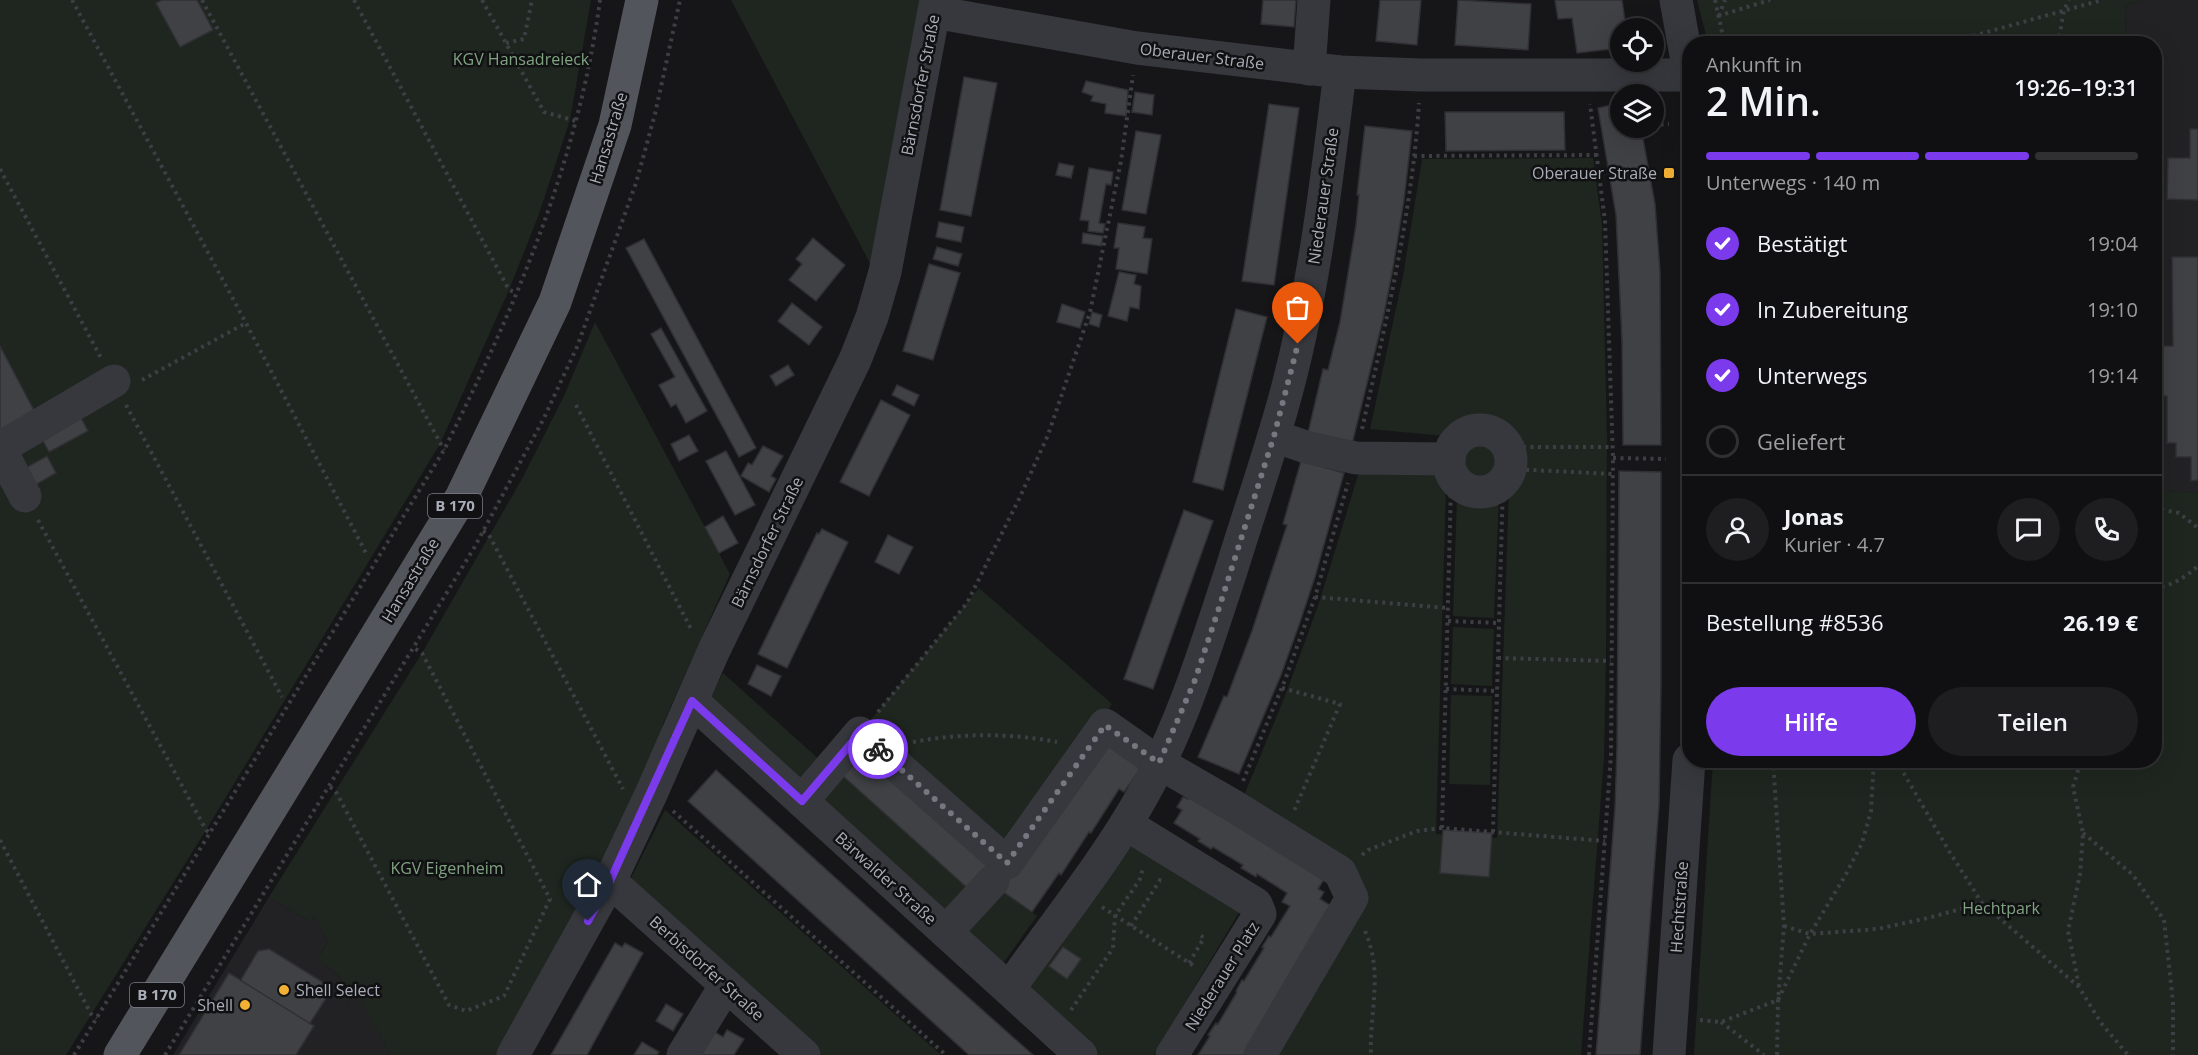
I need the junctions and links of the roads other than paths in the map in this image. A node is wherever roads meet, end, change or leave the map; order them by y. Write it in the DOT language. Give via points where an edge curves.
graph roads {
  1 [pos="642,0"];
  2 [pos="1314,0"];
  3 [pos="1676,0"];
  4 [pos="935,6"];
  5 [pos="1682,36"];
  6 [pos="1324,70"];
  7 [pos="1682,74"];
  8 [pos="117,387"];
  9 [pos="1274,436"];
  10 [pos="0,449"];
  11 [pos="1450,466"];
  12 [pos="25,496"];
  13 [pos="692,701"];
  14 [pos="1159,763"];
  15 [pos="1688,768"];
  16 [pos="802,801"];
  17 [pos="1126,824"];
  18 [pos="1000,872"];
  19 [pos="610,881"];
  20 [pos="946,932"];
  21 [pos="726,985"];
  22 [pos="1008,989"];
  23 [pos="120,1055"];
  24 [pos="513,1055"];
  25 [pos="683,1055"];
  26 [pos="804,1055"];
  27 [pos="1081,1055"];
  28 [pos="1172,1055"];
  29 [pos="1260,1055"];
  30 [pos="1669,1055"];
  1 -- 23 [label="main road, Hansastraße / B 170" via="615,125 555,302 462,496"];
  2 -- 6 [label="street, Niederauer Straße"];
  3 -- 5 [label="street"];
  4 -- 6 [label="street, Oberauer Straße" via="1137,48"];
  4 -- 13 [label="street, Bärnsdorfer Straße" via="885,272 872,317"];
  6 -- 7 [label="street, Oberauer Straße" via="1432,76"];
  6 -- 9 [label="street, Niederauer Straße" via="1326,189 1306,303"];
  8 -- 10 [label="street"];
  9 -- 11 [label="street" via="1356,458"];
  9 -- 14 [label="street, Niederauer Straße" via="1195,680"];
  10 -- 12 [label="street"];
  11 -- 11 [label="street" via="1463,487 1479,493 1496,488 1507,466 1502,438 1494,432 1474,430 1456,440"];
  13 -- 16 [label="street, Bärwalder Straße"];
  13 -- 19 [label="street, Bärnsdorfer Straße"];
  14 -- 17 [label="street"];
  14 -- 18 [label="street" via="1105,725"];
  14 -- 29 [label="street" via="1283,837 1346,885"];
  15 -- 30 [label="street, Hechtstraße"];
  16 -- 18 [label="street" via="860,733"];
  16 -- 20 [label="street, Bärwalder Straße"];
  17 -- 22 [label="street"];
  17 -- 28 [label="street, Niederauer Platz" via="1256,904 1260,914"];
  18 -- 20 [label="street"];
  19 -- 21 [label="street, Berbisdorfer Straße"];
  19 -- 24 [label="street, Bärnsdorfer Straße"];
  20 -- 22 [label="street, Bärwalder Straße"];
  21 -- 25 [label="street"];
  21 -- 26 [label="street, Berbisdorfer Straße"];
  22 -- 27 [label="street, Bärwalder Straße"];
}
